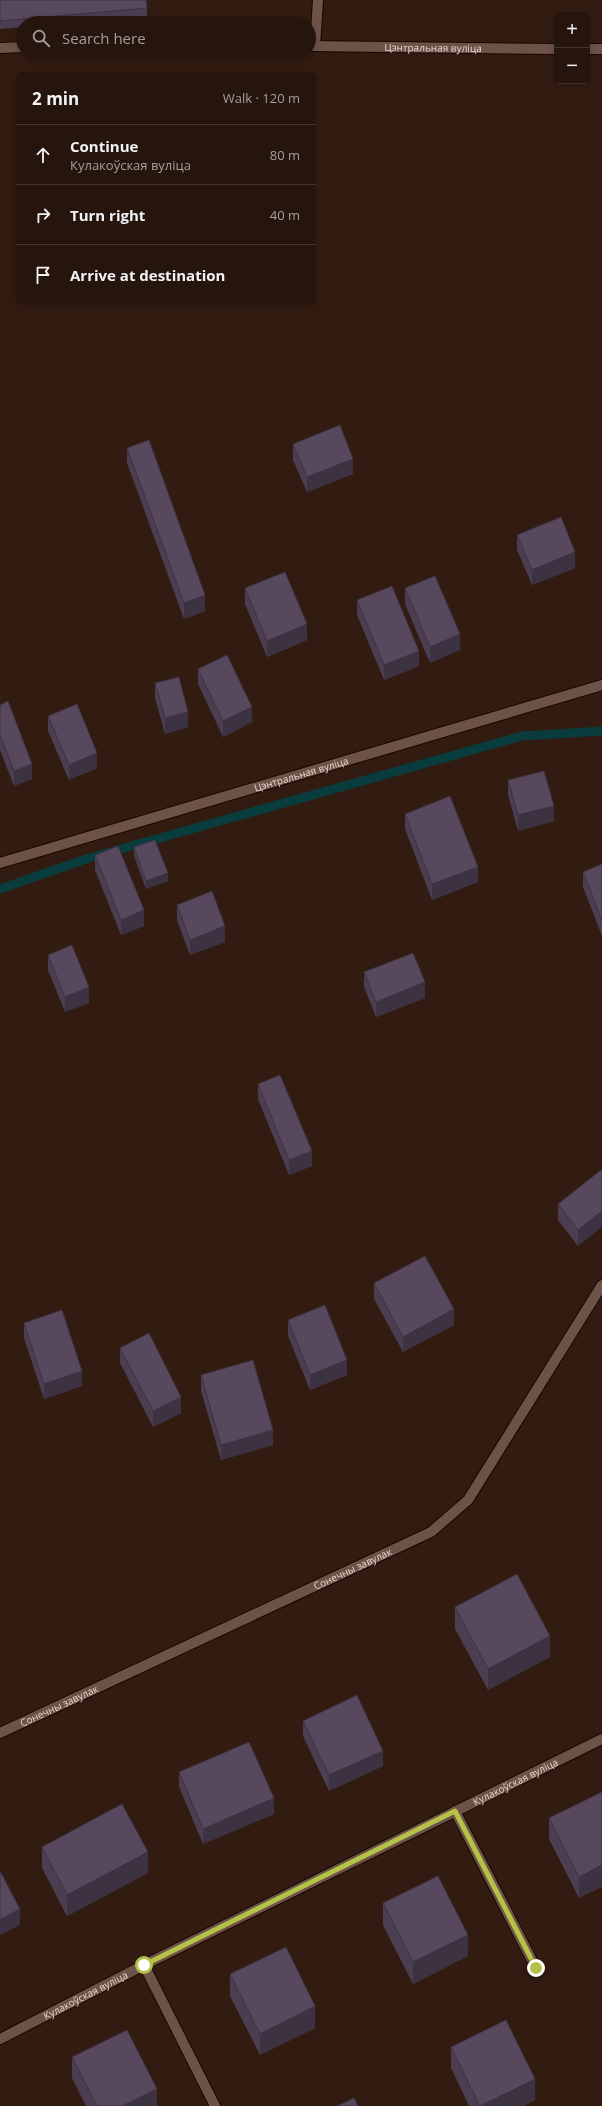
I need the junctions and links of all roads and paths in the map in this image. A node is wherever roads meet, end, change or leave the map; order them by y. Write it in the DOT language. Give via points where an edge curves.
graph roads {
  1 [pos="318,0"];
  2 [pos="316,16"];
  3 [pos="316,46"];
  4 [pos="16,47"];
  5 [pos="0,48"];
  6 [pos="554,49"];
  7 [pos="590,49"];
  8 [pos="602,49"];
  9 [pos="602,685"];
  10 [pos="0,863"];
  11 [pos="602,1285"];
  12 [pos="0,1733"];
  13 [pos="602,1739"];
  14 [pos="455,1811"];
  15 [pos="144,1965"];
  16 [pos="536,1968"];
  17 [pos="0,2039"];
  18 [pos="215,2106"];
  1 -- 2 [label="street"];
  3 -- 6 [label="street, Цэнтральная вуліца"];
  4 -- 5 [label="street"];
  7 -- 8 [label="street"];
  9 -- 10 [label="street, Цэнтральная вуліца"];
  11 -- 12 [label="street, Сонечны завулак" via="468,1500 431,1532"];
  13 -- 14 [label="street, Кулакоўская вуліца"];
  14 -- 15 [label="street, Кулакоўская вуліца"];
  14 -- 16 [label="street"];
  15 -- 17 [label="street, Кулакоўская вуліца"];
  15 -- 18 [label="street"];
}
